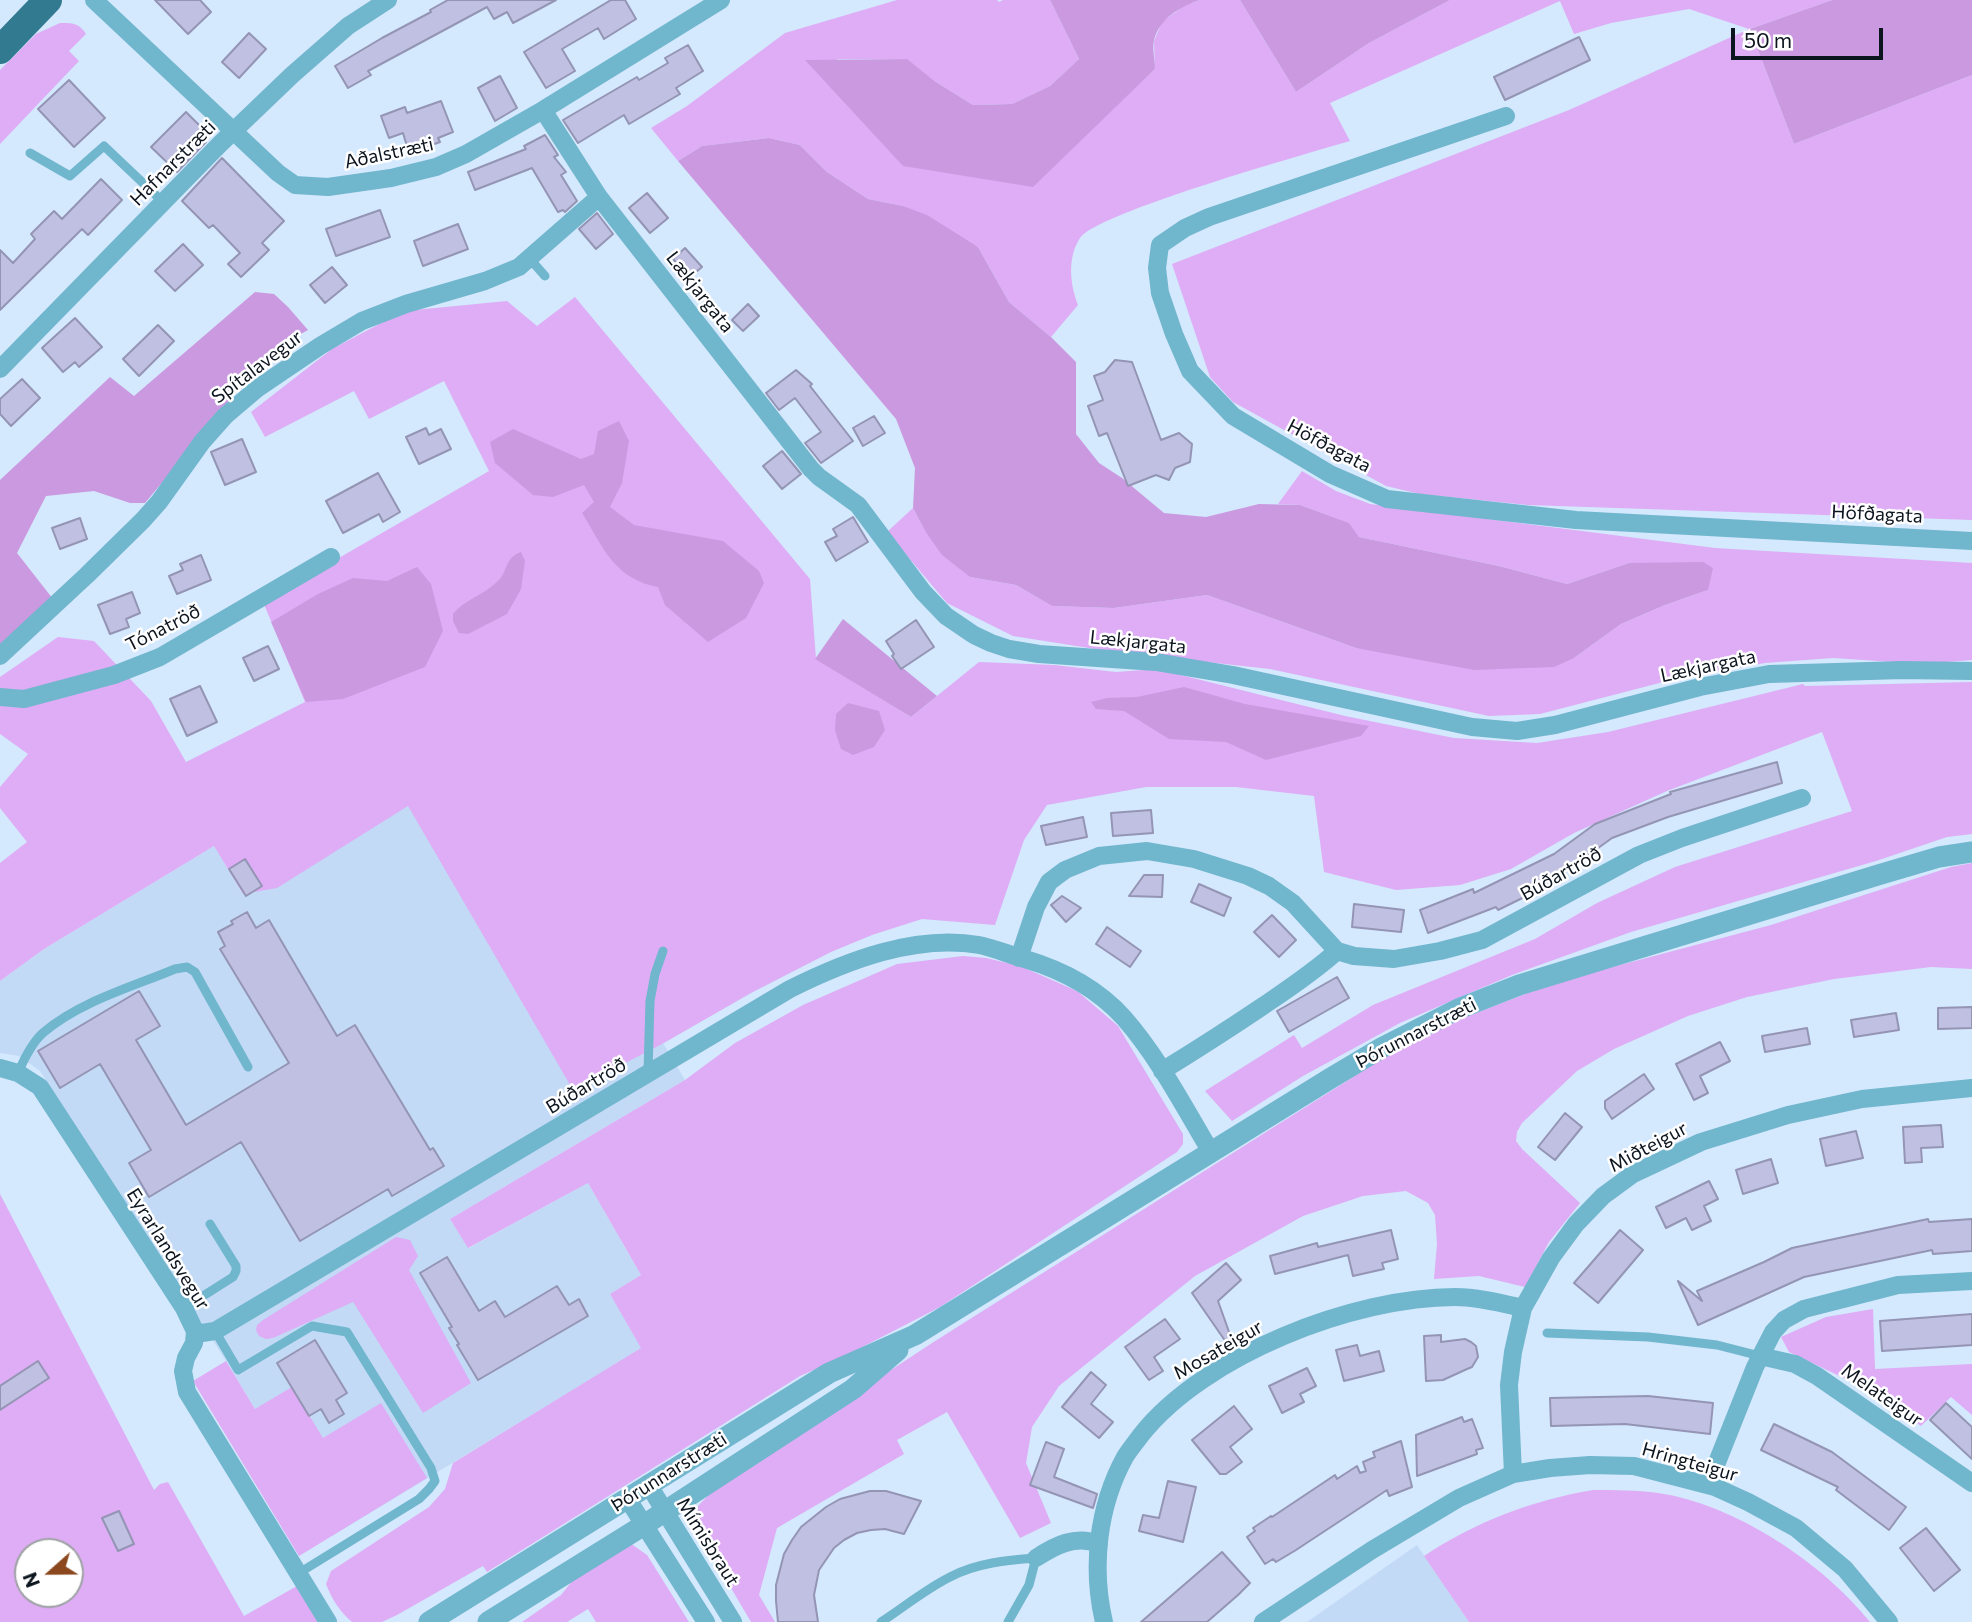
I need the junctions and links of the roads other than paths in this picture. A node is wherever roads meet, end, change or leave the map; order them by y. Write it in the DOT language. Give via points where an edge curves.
graph roads {
  1 [pos="48,0"];
  2 [pos="94,0"];
  3 [pos="388,0"];
  4 [pos="721,0"];
  5 [pos="0,50"];
  6 [pos="543,110"];
  7 [pos="1506,116"];
  8 [pos="235,130"];
  9 [pos="30,153"];
  10 [pos="599,197"];
  11 [pos="163,202"];
  12 [pos="530,259"];
  13 [pos="545,276"];
  14 [pos="0,369"];
  15 [pos="1972,541"];
  16 [pos="331,556"];
  17 [pos="0,656"];
  18 [pos="1972,671"];
  19 [pos="0,697"];
  20 [pos="1802,798"];
  21 [pos="1972,852"];
  22 [pos="663,951"];
  23 [pos="1337,951"];
  24 [pos="1019,958"];
  25 [pos="248,1067"];
  26 [pos="9,1070"];
  27 [pos="1162,1071"];
  28 [pos="648,1073"];
  29 [pos="1972,1088"];
  30 [pos="1212,1152"];
  31 [pos="210,1224"];
  32 [pos="1972,1281"];
  33 [pos="184,1308"];
  34 [pos="1523,1308"];
  35 [pos="215,1331"];
  36 [pos="195,1332"];
  37 [pos="1547,1333"];
  38 [pos="915,1335"];
  39 [pos="1760,1356"];
  40 [pos="1513,1474"];
  41 [pos="1972,1483"];
  42 [pos="648,1485"];
  43 [pos="1708,1485"];
  44 [pos="627,1498"];
  45 [pos="665,1511"];
  46 [pos="644,1525"];
  47 [pos="1099,1544"];
  48 [pos="1036,1558"];
  49 [pos="299,1573"];
  50 [pos="328,1622"];
  51 [pos="429,1622"];
  52 [pos="488,1622"];
  53 [pos="706,1622"];
  54 [pos="733,1622"];
  55 [pos="881,1622"];
  56 [pos="1008,1622"];
  57 [pos="1104,1622"];
  58 [pos="1263,1622"];
  59 [pos="1889,1622"];
  1 -- 5 [label="highway"];
  2 -- 8 [label="street, Aðalstræti"];
  3 -- 8 [label="street, Hafnarstræti" via="348,26"];
  4 -- 6 [label="street, Aðalstræti"];
  6 -- 8 [label="street, Aðalstræti" via="436,167 328,187 295,185"];
  6 -- 10 [label="street, Lækjargata"];
  7 -- 15 [label="street, Höfðagata" via="1209,217 1160,245 1160,293 1190,371 1233,416 1330,474 1387,499 1576,520"];
  8 -- 11 [label="street, Hafnarstræti"];
  9 -- 11 [label="lane" via="70,176 104,146"];
  10 -- 12 [label="street, Spítalavegur"];
  10 -- 18 [label="street, Lækjargata" via="811,468 858,505 946,616 991,643 1039,654 1156,662 1472,727 1517,731 1769,674"];
  11 -- 14 [label="street, Hafnarstræti"];
  12 -- 13 [label="lane"];
  12 -- 17 [label="street, Spítalavegur" via="506,274 362,321 258,388 202,442 143,520"];
  16 -- 19 [label="street, Tónatröð" via="160,657 114,675 24,699"];
  20 -- 23 [label="street, Búðartröð" via="1639,855 1482,940 1394,959"];
  21 -- 30 [label="street, Þórunnarstræti" via="1878,874 1519,985 1458,1009 1352,1065"];
  22 -- 28 [label="lane" via="650,1000"];
  23 -- 24 [label="street" via="1293,902 1269,887 1194,859 1147,851 1099,856 1049,882"];
  23 -- 27 [label="street" via="1286,991"];
  24 -- 27 [label="street, Búðartröð" via="1045,965 1091,988 1123,1017"];
  24 -- 28 [label="street, Búðartröð" via="979,945 948,943 915,945 859,959 790,989"];
  25 -- 26 [label="lane" via="195,972 187,967 78,1010 43,1034"];
  26 -- 33 [label="street, Eyrarlandsvegur" via="40,1087"];
  27 -- 30 [label="street, Búðartröð"];
  28 -- 35 [label="street, Búðartröð"];
  29 -- 34 [label="street, Miðteigur" via="1862,1099 1788,1115 1666,1157 1603,1196 1576,1224"];
  30 -- 38 [label="street, Þórunnarstræti"];
  31 -- 33 [label="lane" via="236,1271"];
  32 -- 39 [label="street" via="1898,1285 1804,1309 1784,1320"];
  33 -- 36 [label="street, Eyrarlandsvegur"];
  34 -- 40 [label="street, Miðteigur" via="1509,1385"];
  34 -- 47 [label="street, Mosateigur" via="1457,1297 1351,1312 1296,1330 1218,1370 1180,1395 1126,1455 1111,1489"];
  35 -- 36 [label="street, Búðartröð"];
  35 -- 49 [label="lane" via="238,1370 312,1326 347,1332 431,1468 435,1481 419,1499"];
  36 -- 49 [label="street, Eyrarlandsvegur" via="183,1371 187,1392"];
  37 -- 39 [label="lane, Melateigur" via="1648,1337 1717,1345"];
  38 -- 42 [label="street, Þórunnarstræti" via="829,1373"];
  38 -- 45 [label="street, Þórunnarstræti" via="853,1389"];
  39 -- 41 [label="street, Melateigur" via="1795,1364 1817,1376"];
  39 -- 43 [label="street"];
  40 -- 43 [label="street, Hringteigur" via="1590,1465 1634,1466"];
  40 -- 58 [label="street, Hringteigur" via="1459,1498 1372,1549"];
  42 -- 44 [label="street, Þórunnarstræti"];
  42 -- 45 [label="street, Mímisbraut"];
  43 -- 59 [label="street, Hringteigur" via="1796,1528 1845,1569"];
  44 -- 46 [label="street"];
  44 -- 51 [label="street, Þórunnarstræti"];
  45 -- 46 [label="street, Þórunnarstræti"];
  45 -- 54 [label="street, Mímisbraut"];
  46 -- 52 [label="street, Þórunnarstræti"];
  46 -- 53 [label="street"];
  47 -- 48 [label="street" via="1089,1540 1057,1545"];
  47 -- 57 [label="street, Mosateigur" via="1099,1604"];
  48 -- 55 [label="lane" via="979,1566 952,1576"];
  48 -- 56 [label="lane" via="1029,1585"];
  49 -- 50 [label="street, Eyrarlandsvegur"];
}
